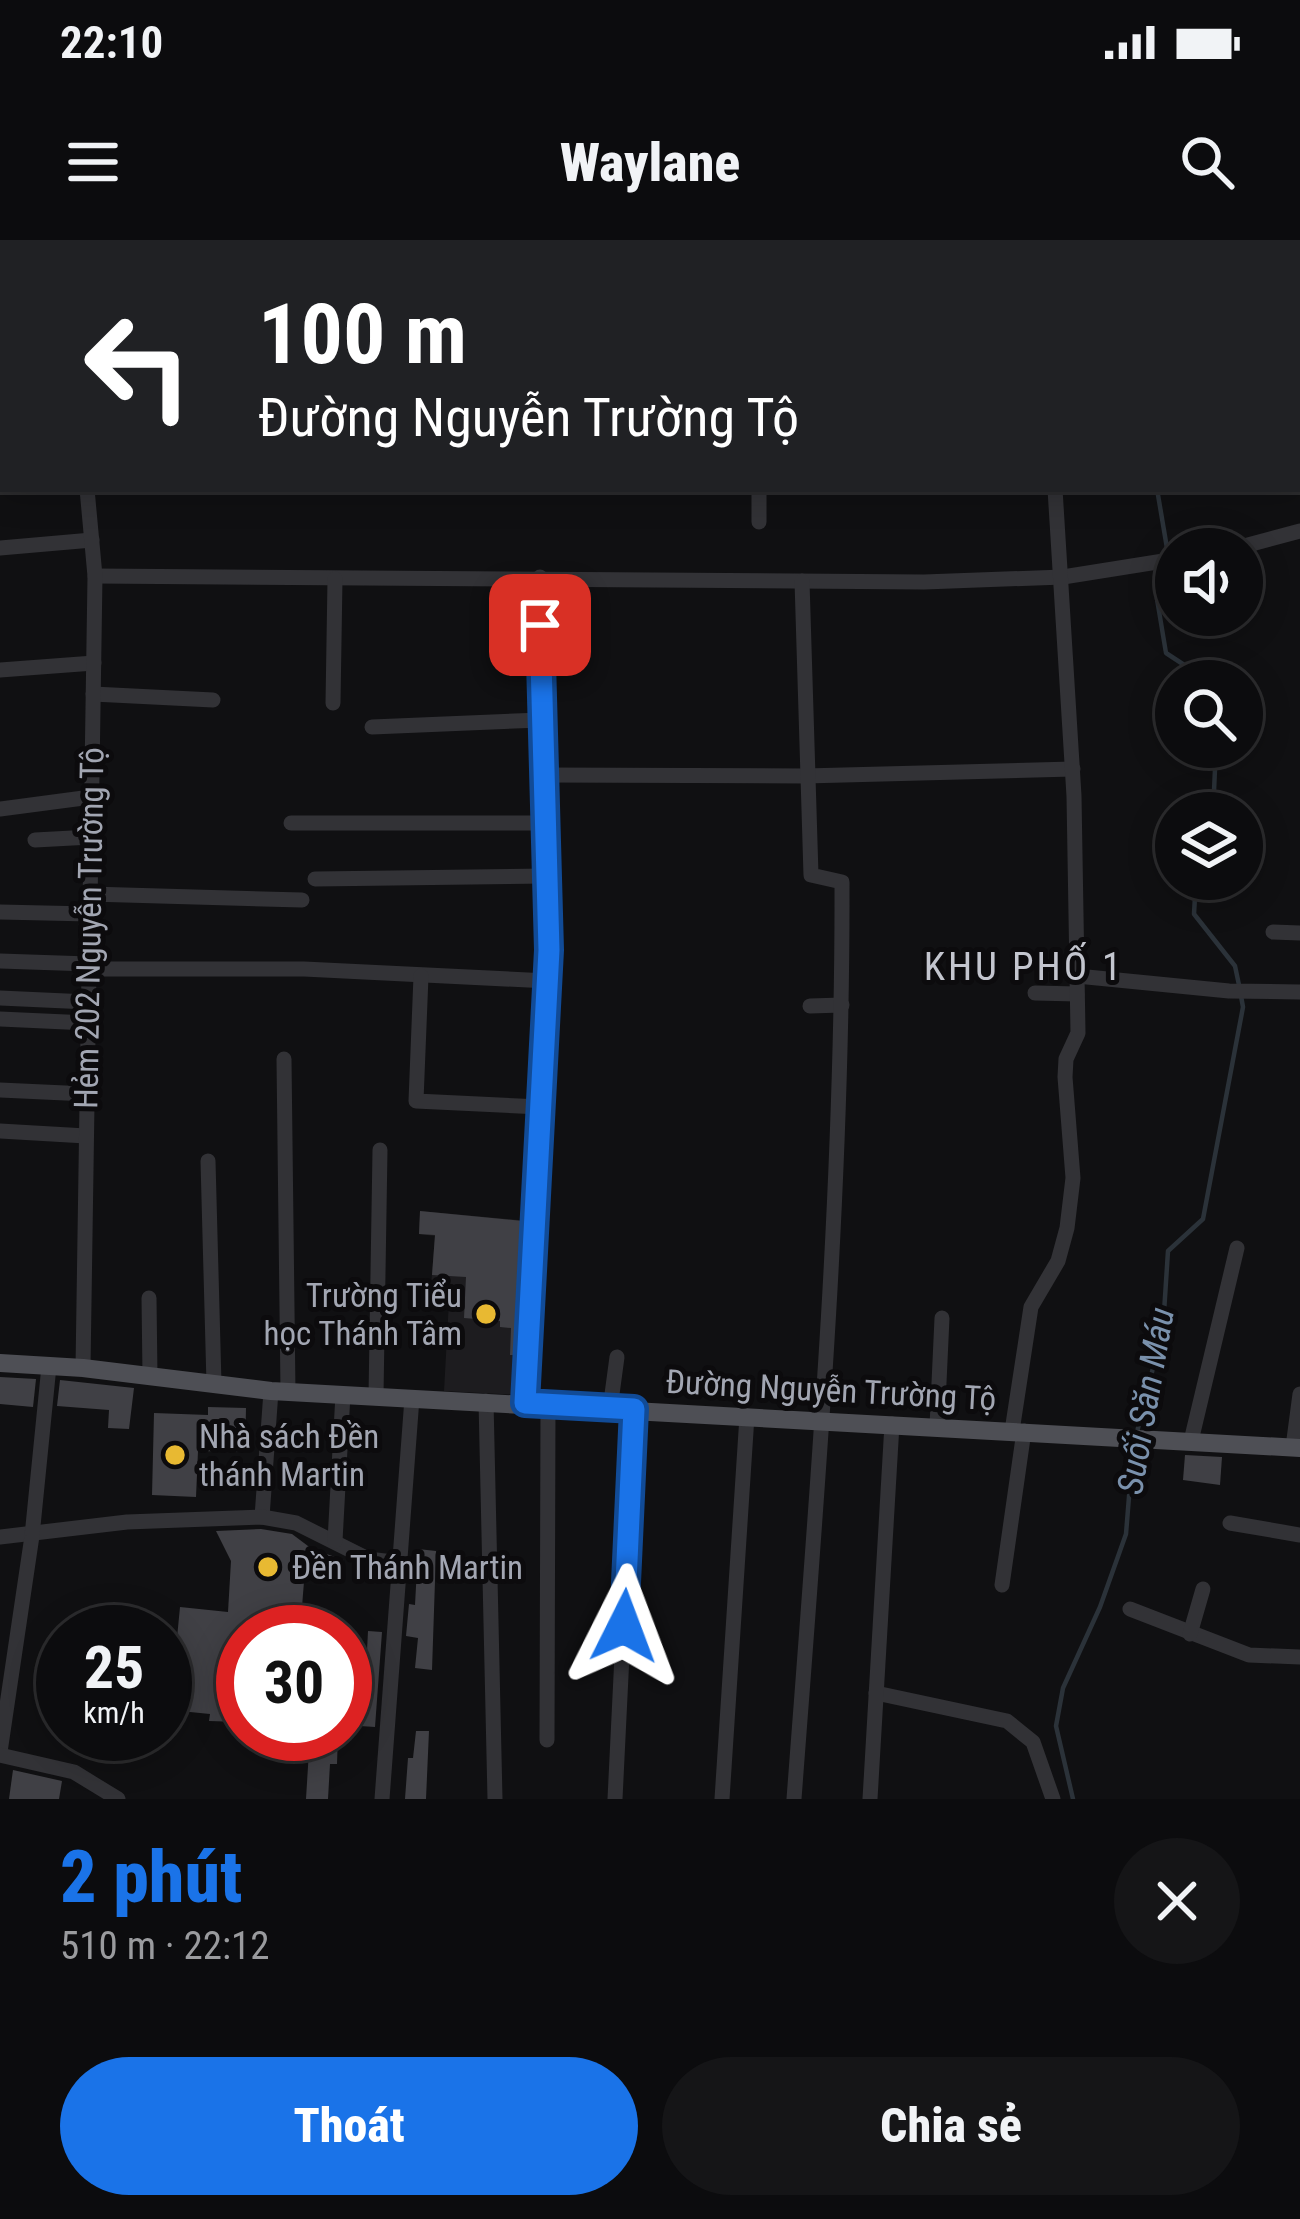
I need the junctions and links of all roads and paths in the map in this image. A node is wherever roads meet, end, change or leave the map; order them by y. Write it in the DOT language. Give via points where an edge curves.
graph roads {
  1 [pos="87,492"];
  2 [pos="759,492"];
  3 [pos="1055,492"];
  4 [pos="758,522"];
  5 [pos="1300,531"];
  6 [pos="92,540"];
  7 [pos="1263,541"];
  8 [pos="0,548"];
  9 [pos="1155,563"];
  10 [pos="95,576"];
  11 [pos="540,577"];
  12 [pos="1063,578"];
  13 [pos="335,579"];
  14 [pos="802,581"];
  15 [pos="94,664"];
  16 [pos="0,670"];
  17 [pos="93,694"];
  18 [pos="213,700"];
  19 [pos="333,703"];
  20 [pos="541,720"];
  21 [pos="372,727"];
  22 [pos="1072,769"];
  23 [pos="543,775"];
  24 [pos="806,776"];
  25 [pos="92,797"];
  26 [pos="0,809"];
  27 [pos="544,823"];
  28 [pos="291,824"];
  29 [pos="91,836"];
  30 [pos="34,840"];
  31 [pos="546,876"];
  32 [pos="315,879"];
  33 [pos="90,894"];
  34 [pos="302,900"];
  35 [pos="0,912"];
  36 [pos="90,914"];
  37 [pos="1273,932"];
  38 [pos="1300,933"];
  39 [pos="0,961"];
  40 [pos="89,966"];
  41 [pos="421,976"];
  42 [pos="1077,976"];
  43 [pos="548,981"];
  44 [pos="1300,992"];
  45 [pos="1034,993"];
  46 [pos="1078,994"];
  47 [pos="0,998"];
  48 [pos="88,1002"];
  49 [pos="842,1005"];
  50 [pos="810,1006"];
  51 [pos="0,1019"];
  52 [pos="88,1023"];
  53 [pos="284,1059"];
  54 [pos="0,1090"];
  55 [pos="87,1094"];
  56 [pos="540,1107"];
  57 [pos="0,1131"];
  58 [pos="86,1136"];
  59 [pos="380,1150"];
  60 [pos="208,1161"];
  61 [pos="1237,1248"];
  62 [pos="149,1298"];
  63 [pos="942,1318"];
  64 [pos="617,1357"];
  65 [pos="0,1363"];
  66 [pos="50,1366"];
  67 [pos="82,1368"];
  68 [pos="150,1376"];
  69 [pos="214,1384"];
  70 [pos="280,1391"];
  71 [pos="343,1394"];
  72 [pos="1300,1394"];
  73 [pos="376,1396"];
  74 [pos="412,1398"];
  75 [pos="486,1401"];
  76 [pos="525,1403"];
  77 [pos="548,1405"];
  78 [pos="610,1409"];
  79 [pos="634,1409"];
  80 [pos="747,1416"];
  81 [pos="823,1420"];
  82 [pos="892,1424"];
  83 [pos="937,1426"];
  84 [pos="1018,1431"];
  85 [pos="1191,1441"];
  86 [pos="1296,1448"];
  87 [pos="262,1517"];
  88 [pos="1230,1523"];
  89 [pos="1300,1534"];
  90 [pos="32,1536"];
  91 [pos="0,1537"];
  92 [pos="335,1541"];
  93 [pos="401,1563"];
  94 [pos="1002,1585"];
  95 [pos="1203,1589"];
  96 [pos="1130,1609"];
  97 [pos="1190,1634"];
  98 [pos="1300,1657"];
  99 [pos="876,1693"];
  100 [pos="547,1740"];
  101 [pos="0,1754"];
  102 [pos="118,1799"];
  103 [pos="382,1799"];
  104 [pos="495,1799"];
  105 [pos="615,1799"];
  106 [pos="722,1799"];
  107 [pos="794,1799"];
  108 [pos="869,1799"];
  109 [pos="1053,1799"];
  1 -- 6 [label="street, Hẻm 202 Nguyễn Trường Tộ"];
  2 -- 4 [label="street"];
  3 -- 12 [label="street"];
  5 -- 7 [label="street"];
  6 -- 8 [label="street"];
  6 -- 10 [label="street, Hẻm 202 Nguyễn Trường Tộ"];
  9 -- 12 [label="street"];
  10 -- 13 [label="street"];
  10 -- 15 [label="street, Hẻm 202 Nguyễn Trường Tộ"];
  11 -- 13 [label="street"];
  11 -- 14 [label="street"];
  11 -- 20 [label="street"];
  12 -- 14 [label="street"];
  12 -- 22 [label="street"];
  13 -- 19 [label="street"];
  14 -- 24 [label="street"];
  15 -- 16 [label="street"];
  15 -- 17 [label="street, Hẻm 202 Nguyễn Trường Tộ"];
  17 -- 18 [label="street"];
  17 -- 25 [label="street, Hẻm 202 Nguyễn Trường Tộ"];
  20 -- 21 [label="street"];
  20 -- 23 [label="street"];
  22 -- 24 [label="street"];
  22 -- 42 [label="street"];
  23 -- 24 [label="street"];
  23 -- 27 [label="street"];
  24 -- 49 [label="street" via="811,875 842,882"];
  25 -- 26 [label="street"];
  25 -- 29 [label="street, Hẻm 202 Nguyễn Trường Tộ"];
  27 -- 28 [label="street"];
  27 -- 31 [label="street"];
  29 -- 30 [label="street"];
  29 -- 33 [label="street, Hẻm 202 Nguyễn Trường Tộ"];
  31 -- 32 [label="street"];
  31 -- 43 [label="street"];
  33 -- 34 [label="street"];
  33 -- 36 [label="street, Hẻm 202 Nguyễn Trường Tộ"];
  35 -- 36 [label="street"];
  36 -- 40 [label="street, Hẻm 202 Nguyễn Trường Tộ"];
  37 -- 38 [label="street"];
  39 -- 40 [label="street"];
  40 -- 41 [label="street"];
  40 -- 48 [label="street, Hẻm 202 Nguyễn Trường Tộ"];
  41 -- 43 [label="street"];
  41 -- 56 [label="street" via="416,1101"];
  42 -- 44 [label="street"];
  42 -- 46 [label="street"];
  43 -- 56 [label="street"];
  45 -- 46 [label="street"];
  46 -- 84 [label="street" via="1078,1033 1065,1076 1071,1204 1058,1261 1030,1314"];
  47 -- 48 [label="street"];
  48 -- 52 [label="street, Hẻm 202 Nguyễn Trường Tộ"];
  49 -- 50 [label="street"];
  49 -- 81 [label="street"];
  51 -- 52 [label="street"];
  52 -- 55 [label="street, Hẻm 202 Nguyễn Trường Tộ"];
  53 -- 70 [label="street"];
  54 -- 55 [label="street"];
  55 -- 58 [label="street, Hẻm 202 Nguyễn Trường Tộ"];
  56 -- 76 [label="street"];
  57 -- 58 [label="street"];
  58 -- 67 [label="street, Hẻm 202 Nguyễn Trường Tộ"];
  59 -- 73 [label="street"];
  60 -- 69 [label="street"];
  61 -- 85 [label="street"];
  62 -- 68 [label="street"];
  63 -- 83 [label="street"];
  64 -- 78 [label="street"];
  65 -- 66 [label="main road, Đường Nguyễn Trường Tộ"];
  66 -- 67 [label="main road, Đường Nguyễn Trường Tộ"];
  66 -- 90 [label="street"];
  67 -- 68 [label="main road, Đường Nguyễn Trường Tộ"];
  68 -- 69 [label="main road, Đường Nguyễn Trường Tộ"];
  69 -- 70 [label="main road, Đường Nguyễn Trường Tộ"];
  70 -- 71 [label="main road, Đường Nguyễn Trường Tộ"];
  70 -- 87 [label="street"];
  71 -- 73 [label="main road, Đường Nguyễn Trường Tộ"];
  71 -- 92 [label="street"];
  72 -- 86 [label="street"];
  73 -- 74 [label="main road, Đường Nguyễn Trường Tộ"];
  74 -- 75 [label="main road, Đường Nguyễn Trường Tộ"];
  74 -- 93 [label="street"];
  75 -- 76 [label="main road, Đường Nguyễn Trường Tộ"];
  75 -- 104 [label="street"];
  76 -- 77 [label="main road, Đường Nguyễn Trường Tộ"];
  77 -- 78 [label="main road, Đường Nguyễn Trường Tộ"];
  77 -- 100 [label="street"];
  78 -- 79 [label="main road, Đường Nguyễn Trường Tộ"];
  79 -- 80 [label="main road, Đường Nguyễn Trường Tộ"];
  79 -- 105 [label="street"];
  80 -- 81 [label="main road, Đường Nguyễn Trường Tộ"];
  80 -- 106 [label="street"];
  81 -- 82 [label="main road, Đường Nguyễn Trường Tộ"];
  81 -- 107 [label="street"];
  82 -- 83 [label="main road, Đường Nguyễn Trường Tộ"];
  82 -- 99 [label="street"];
  83 -- 84 [label="main road, Đường Nguyễn Trường Tộ"];
  84 -- 85 [label="main road, Đường Nguyễn Trường Tộ"];
  84 -- 94 [label="street"];
  85 -- 86 [label="main road, Đường Nguyễn Trường Tộ"];
  87 -- 90 [label="street" via="127,1522"];
  87 -- 92 [label="street"];
  88 -- 89 [label="street"];
  90 -- 91 [label="street"];
  90 -- 101 [label="street"];
  92 -- 93 [label="street" via="368,1559"];
  93 -- 103 [label="street"];
  95 -- 97 [label="street"];
  96 -- 97 [label="street"];
  97 -- 98 [label="street" via="1249,1655"];
  99 -- 108 [label="street"];
  99 -- 109 [label="street" via="1007,1721 1033,1742"];
  101 -- 102 [label="street" via="74,1772"];
}
